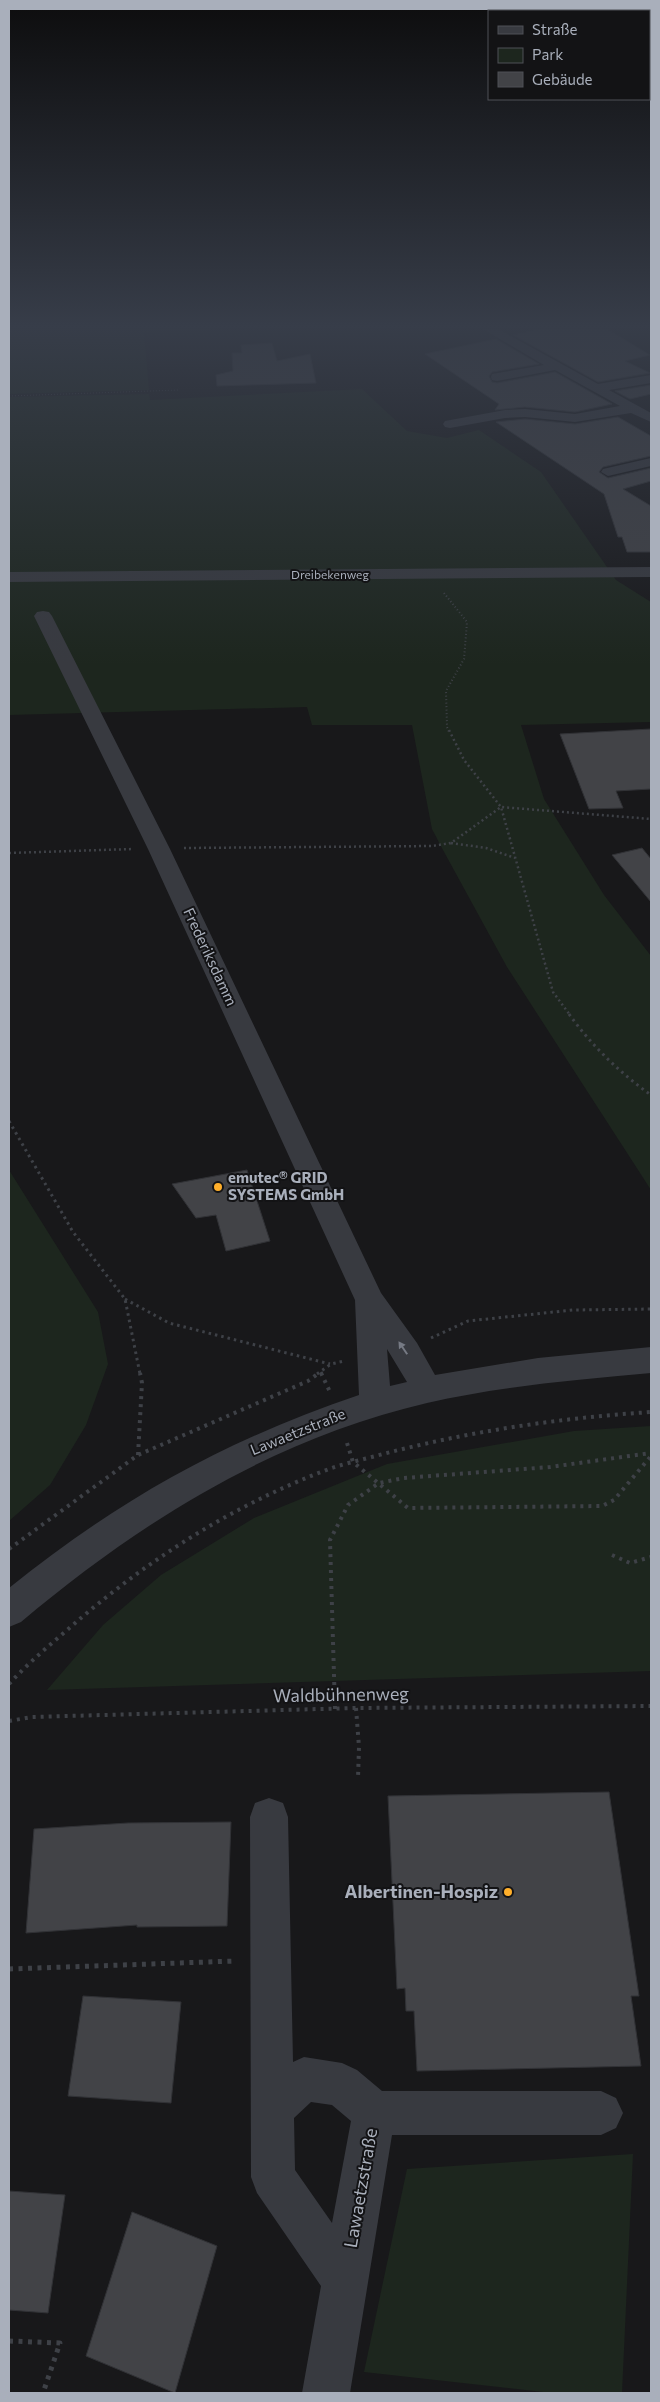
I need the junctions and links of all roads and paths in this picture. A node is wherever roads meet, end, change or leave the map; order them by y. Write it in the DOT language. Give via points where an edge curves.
graph roads {
  1 [pos="651,462"];
  2 [pos="651,469"];
  3 [pos="608,472"];
  4 [pos="623,477"];
  5 [pos="651,572"];
  6 [pos="427,574"];
  7 [pos="9,576"];
  8 [pos="43,616"];
  9 [pos="501,807"];
  10 [pos="651,820"];
  11 [pos="451,843"];
  12 [pos="159,848"];
  13 [pos="9,853"];
  14 [pos="516,858"];
  15 [pos="651,1095"];
  16 [pos="9,1121"];
  17 [pos="124,1299"];
  18 [pos="370,1300"];
  19 [pos="645,1362"];
  20 [pos="331,1364"];
  21 [pos="427,1390"];
  22 [pos="375,1403"];
  23 [pos="651,1412"];
  24 [pos="338,1415"];
  25 [pos="651,1455"];
  26 [pos="353,1462"];
  27 [pos="379,1483"];
  28 [pos="9,1549"];
  29 [pos="612,1555"];
  30 [pos="651,1557"];
  31 [pos="9,1610"];
  32 [pos="9,1684"];
  33 [pos="651,1706"];
  34 [pos="356,1708"];
  35 [pos="335,1709"];
  36 [pos="9,1721"];
  37 [pos="358,1778"];
  38 [pos="269,1817"];
  39 [pos="271,1960"];
  40 [pos="9,1968"];
  41 [pos="274,2107"];
  42 [pos="374,2113"];
  43 [pos="601,2113"];
  44 [pos="344,2279"];
  45 [pos="9,2341"];
  46 [pos="43,2393"];
  47 [pos="326,2393"];
  1 -- 3 [label="street"];
  2 -- 4 [label="street"];
  5 -- 6 [label="street, Dreibekenweg"];
  6 -- 7 [label="street, Dreibekenweg"];
  6 -- 9 [label="path" via="467,622 464,659 446,691 447,727 464,760"];
  8 -- 12 [label="street, Frederiksdamm"];
  9 -- 10 [label="path"];
  9 -- 11 [label="path"];
  9 -- 14 [label="path"];
  11 -- 12 [label="path" via="432,846"];
  11 -- 14 [label="path" via="486,848"];
  12 -- 13 [label="path"];
  12 -- 18 [label="street, Frederiksdamm"];
  14 -- 15 [label="path" via="553,992 585,1037"];
  16 -- 17 [label="path" via="73,1232"];
  17 -- 20 [label="path" via="169,1322"];
  17 -- 28 [label="path" via="142,1383 138,1455"];
  21 -- 18 [label="street, Frederiksdamm, one-way" via="406,1352"];
  18 -- 22 [label="street, Frederiksdamm"];
  19 -- 21 [label="street, Lawaetzstraße" via="514,1376"];
  21 -- 22 [label="street, Lawaetzstraße"];
  22 -- 24 [label="street, Lawaetzstraße"];
  23 -- 26 [label="path" via="592,1416 492,1430"];
  24 -- 26 [label="path"];
  24 -- 31 [label="street, Lawaetzstraße" via="223,1464 138,1514 52,1573"];
  25 -- 27 [label="path"];
  25 -- 27 [label="path" via="614,1500 602,1506 408,1508"];
  26 -- 27 [label="path"];
  26 -- 32 [label="path" via="238,1509 152,1560 85,1614"];
  27 -- 35 [label="path" via="348,1505 330,1540"];
  29 -- 30 [label="path" via="630,1563"];
  33 -- 34 [label="path, Waldbühnenweg"];
  34 -- 35 [label="path, Waldbühnenweg"];
  34 -- 37 [label="path"];
  35 -- 36 [label="path, Waldbühnenweg" via="32,1717"];
  38 -- 39 [label="street"];
  39 -- 40 [label="path"];
  39 -- 41 [label="street"];
  41 -- 42 [label="street, Lawaetzstraße" via="304,2079 342,2085"];
  41 -- 44 [label="street, Lawaetzstraße" via="273,2177"];
  42 -- 43 [label="street"];
  42 -- 44 [label="street, Lawaetzstraße"];
  44 -- 47 [label="street, Lawaetzstraße"];
  45 -- 46 [label="path" via="60,2343"];
}
